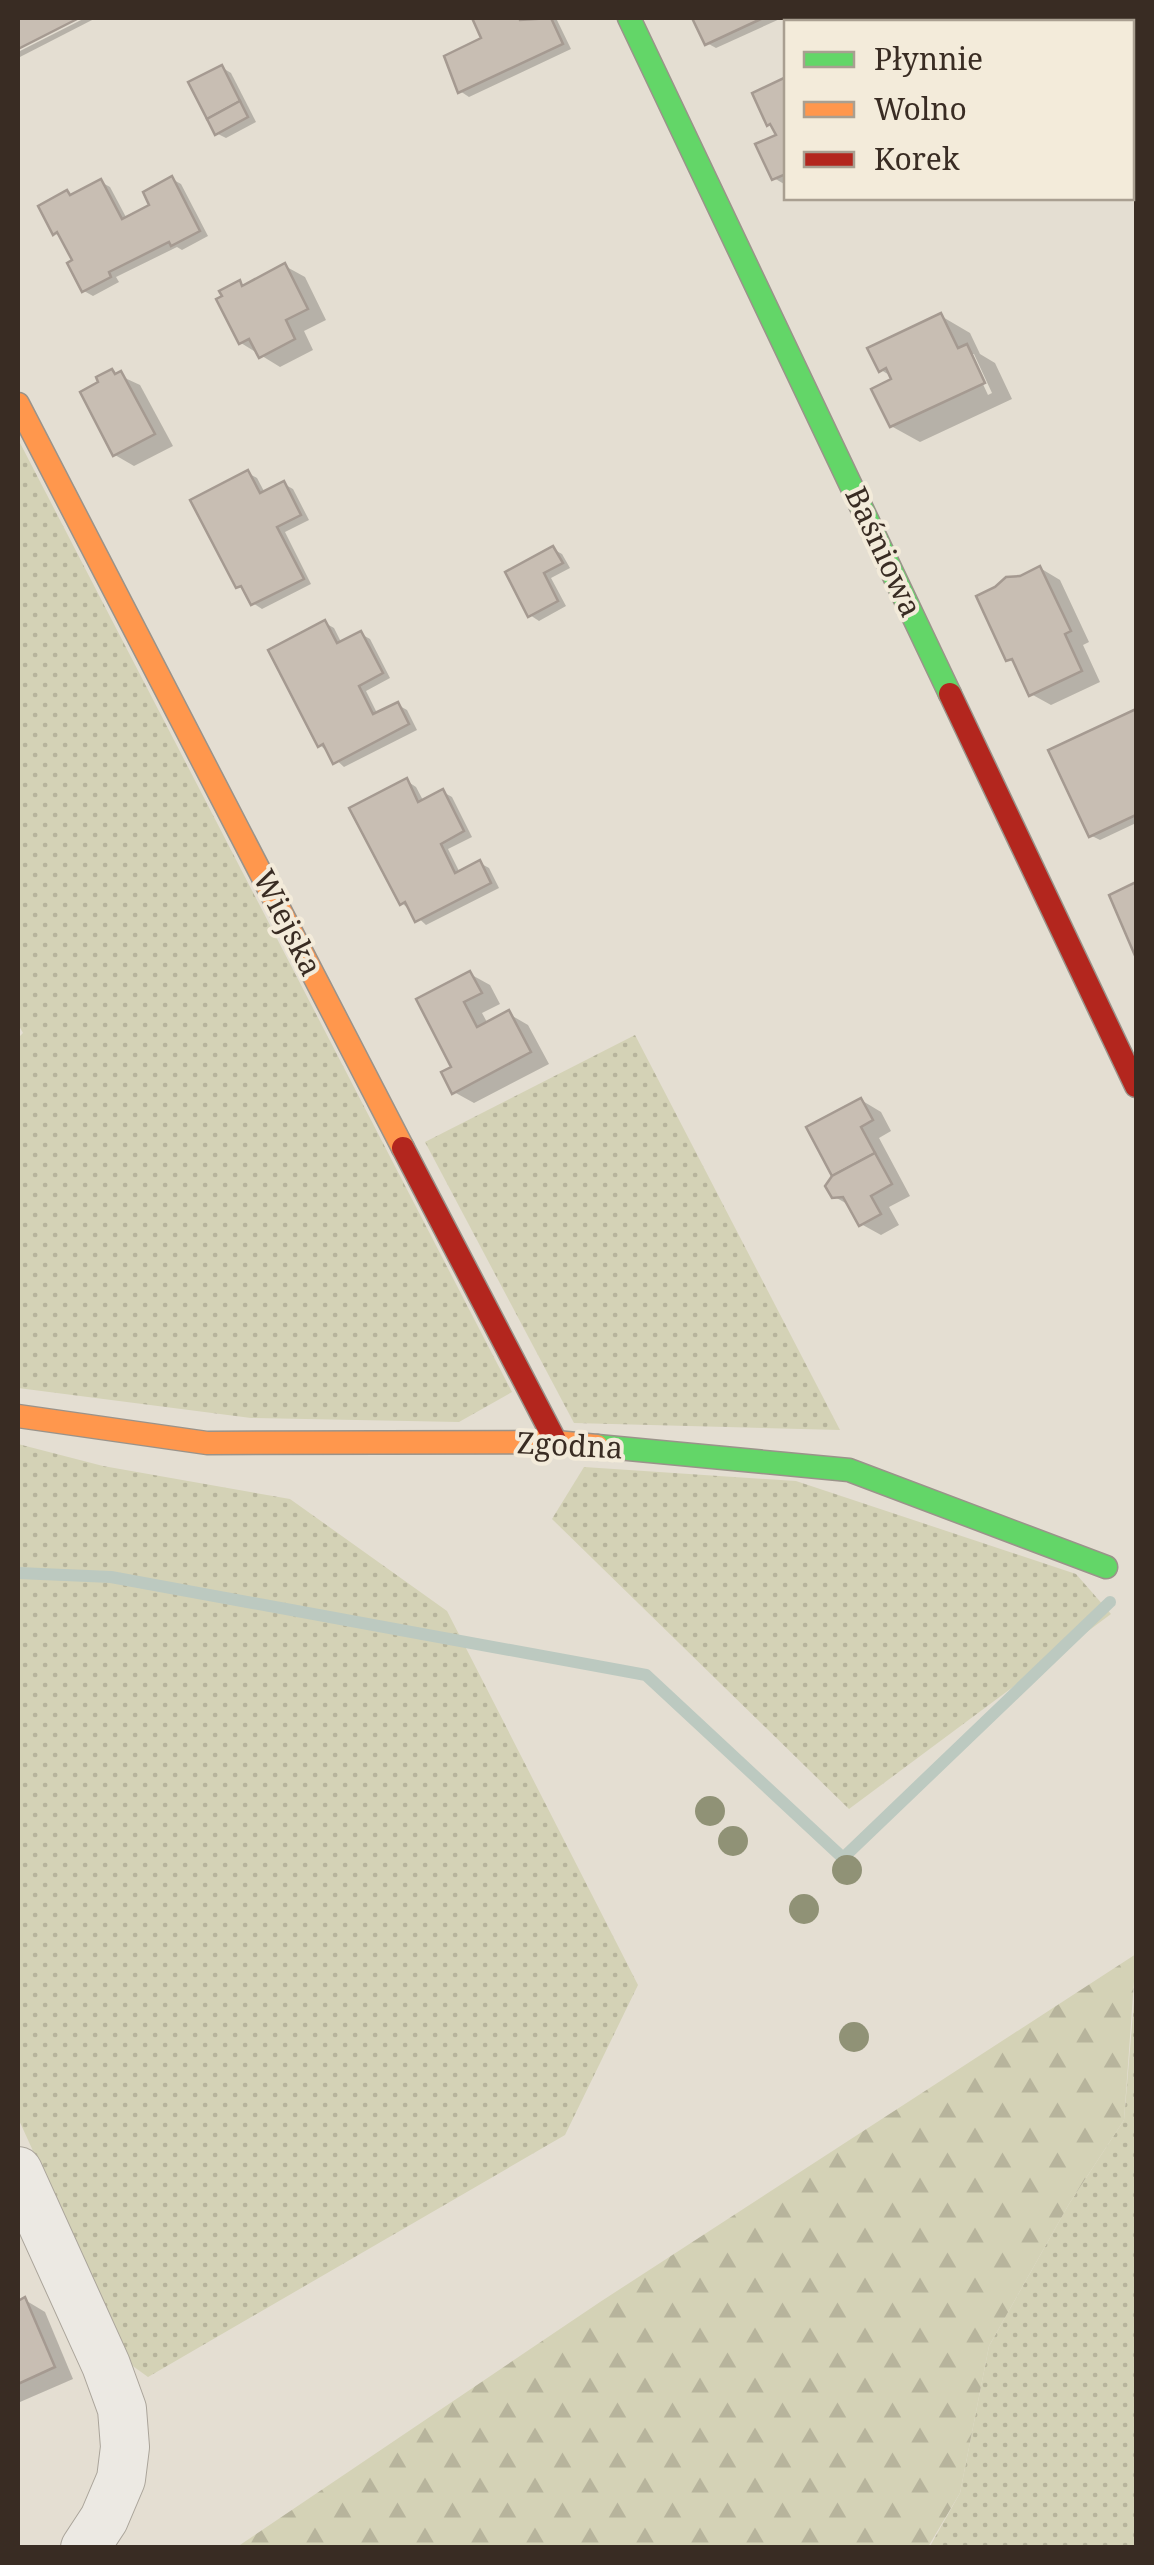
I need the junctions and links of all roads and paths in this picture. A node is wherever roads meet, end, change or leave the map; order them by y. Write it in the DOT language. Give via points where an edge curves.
graph roads {
  1 [pos="629,18"];
  2 [pos="18,404"];
  3 [pos="1136,1086"];
  4 [pos="18,1416"];
  5 [pos="556,1442"];
  6 [pos="1106,1567"];
  7 [pos="18,2170"];
  8 [pos="85,2548"];
  1 -- 3 [label="street, Baśniowa"];
  2 -- 5 [label="street, Wiejska"];
  4 -- 5 [label="street, Zgodna" via="207,1442"];
  5 -- 6 [label="street, Zgodna" via="849,1470"];
  7 -- 8 [label="street" via="122,2409 122,2479"];
}
